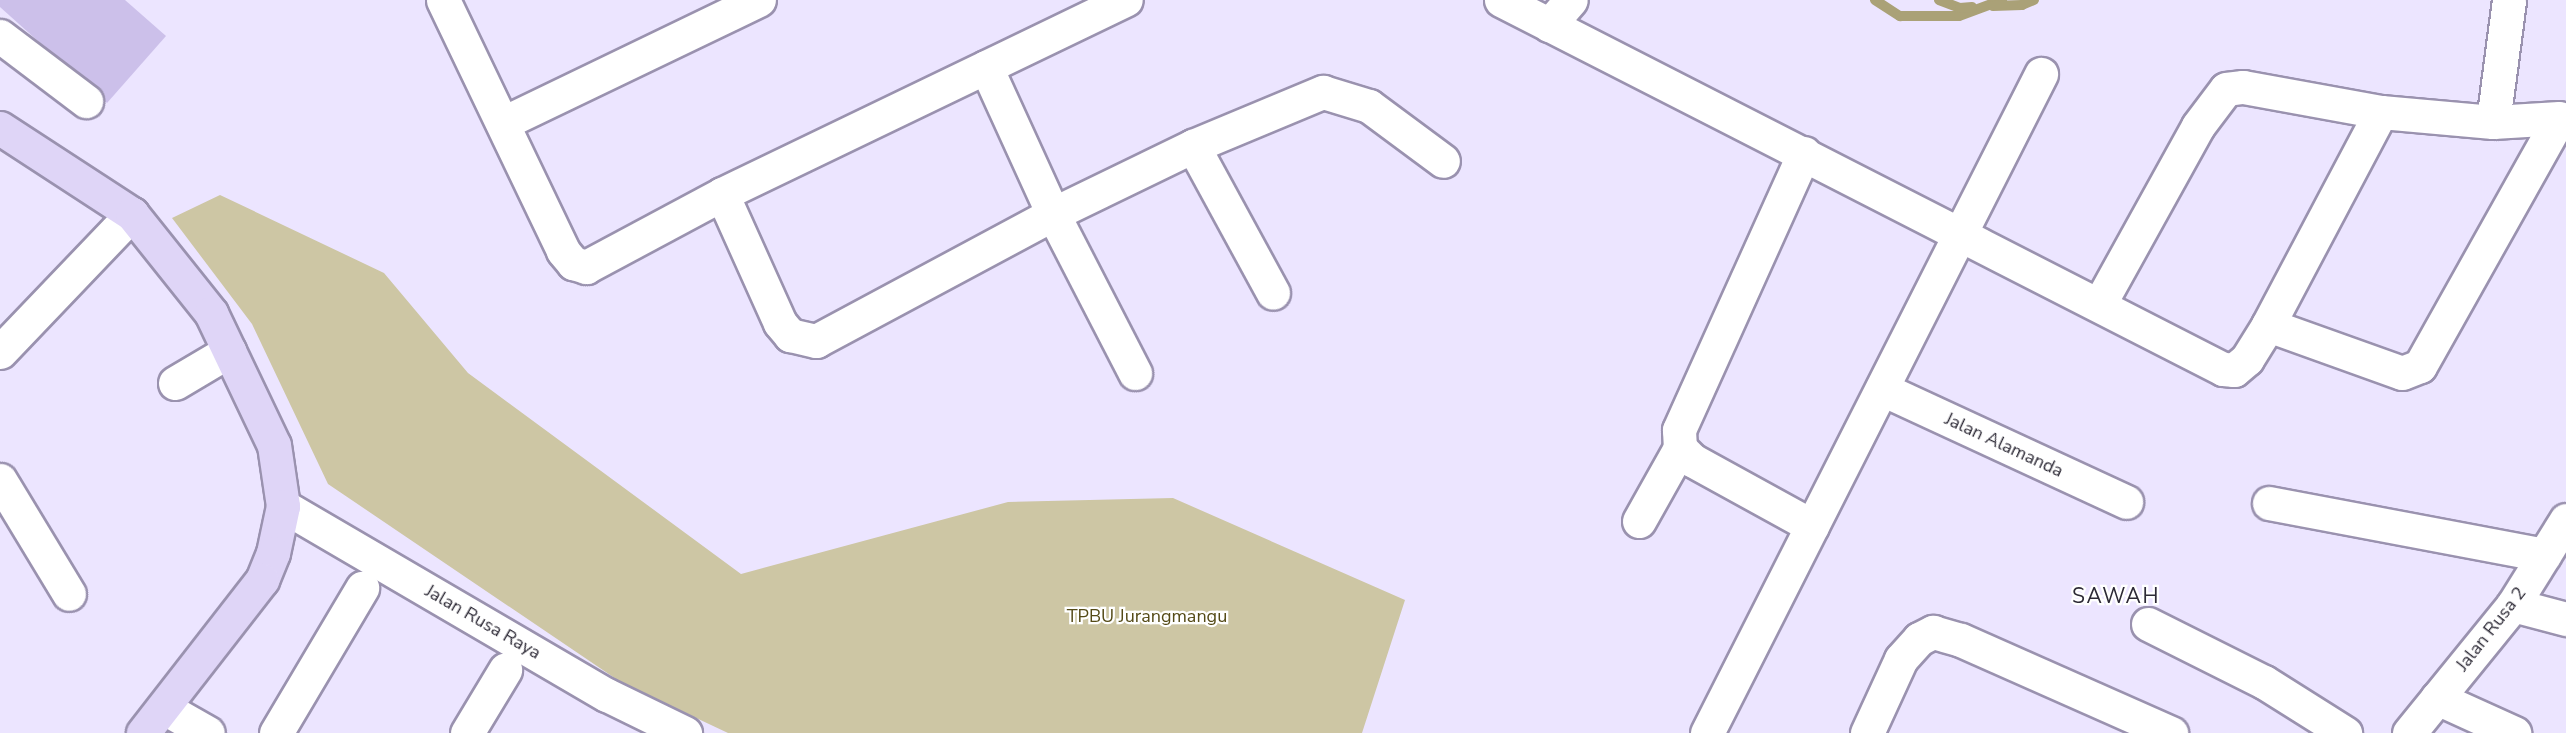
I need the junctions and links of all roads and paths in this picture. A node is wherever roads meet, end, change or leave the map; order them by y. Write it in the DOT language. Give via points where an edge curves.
graph roads {
  1 [pos="443,0"];
  2 [pos="759,0"];
  3 [pos="1126,0"];
  4 [pos="1501,0"];
  5 [pos="1571,0"];
  6 [pos="2509,0"];
  7 [pos="1549,24"];
  8 [pos="0,36"];
  9 [pos="986,67"];
  10 [pos="2041,74"];
  11 [pos="86,101"];
  12 [pos="2381,112"];
  13 [pos="2493,122"];
  14 [pos="503,123"];
  15 [pos="0,128"];
  16 [pos="1193,146"];
  17 [pos="1804,153"];
  18 [pos="1443,161"];
  19 [pos="723,194"];
  20 [pos="132,214"];
  21 [pos="1053,214"];
  22 [pos="1961,233"];
  23 [pos="1273,293"];
  24 [pos="2100,303"];
  25 [pos="2268,325"];
  26 [pos="229,351"];
  27 [pos="0,352"];
  28 [pos="1135,373"];
  29 [pos="175,383"];
  30 [pos="1882,389"];
  31 [pos="1680,448"];
  32 [pos="0,480"];
  33 [pos="2126,502"];
  34 [pos="2269,503"];
  35 [pos="283,506"];
  36 [pos="2566,520"];
  37 [pos="1639,521"];
  38 [pos="1812,526"];
  39 [pos="2544,555"];
  40 [pos="362,588"];
  41 [pos="69,594"];
  42 [pos="2513,605"];
  43 [pos="2566,619"];
  44 [pos="2148,624"];
  45 [pos="505,670"];
  46 [pos="2437,698"];
  47 [pos="166,709"];
  48 [pos="143,733"];
  49 [pos="208,733"];
  50 [pos="276,733"];
  51 [pos="467,733"];
  52 [pos="685,733"];
  53 [pos="1707,733"];
  54 [pos="1867,733"];
  55 [pos="2171,733"];
  56 [pos="2345,733"];
  57 [pos="2409,733"];
  58 [pos="2514,733"];
  1 -- 14 [label="street"];
  2 -- 14 [label="street"];
  3 -- 9 [label="street"];
  4 -- 7 [label="street"];
  5 -- 7 [label="street"];
  6 -- 13 [label="street"];
  7 -- 17 [label="street"];
  8 -- 11 [label="street"];
  9 -- 19 [label="street"];
  9 -- 21 [label="street"];
  10 -- 22 [label="street"];
  12 -- 13 [label="street"];
  12 -- 24 [label="street" via="2243,87 2226,89 2198,126"];
  12 -- 25 [label="street"];
  13 -- 25 [label="street" via="2559,118 2420,366 2402,373"];
  14 -- 19 [label="street" via="563,251 580,266 586,267"];
  15 -- 20 [label="main road"];
  16 -- 18 [label="street" via="1323,92 1369,106"];
  16 -- 21 [label="street"];
  16 -- 23 [label="street"];
  17 -- 22 [label="street"];
  17 -- 31 [label="street" via="1679,430"];
  19 -- 21 [label="street" via="780,323 790,335 805,341 816,341"];
  20 -- 26 [label="main road" via="211,313"];
  20 -- 27 [label="street"];
  21 -- 28 [label="street"];
  22 -- 24 [label="street"];
  22 -- 30 [label="street"];
  24 -- 25 [label="street" via="2223,369 2234,370 2247,359"];
  26 -- 29 [label="street"];
  26 -- 35 [label="main road" via="274,446"];
  30 -- 33 [label="street, Jalan Alamanda"];
  30 -- 38 [label="street"];
  31 -- 37 [label="street"];
  31 -- 38 [label="street" via="1692,460"];
  32 -- 41 [label="street"];
  34 -- 39 [label="street"];
  35 -- 47 [label="main road" via="273,553 262,580"];
  35 -- 52 [label="street, Jalan Rusa Raya" via="607,695"];
  36 -- 39 [label="street, Jalan Rusa 2"];
  38 -- 53 [label="street"];
  39 -- 42 [label="street, Jalan Rusa 2"];
  40 -- 50 [label="street"];
  42 -- 43 [label="street"];
  42 -- 46 [label="street, Jalan Rusa 2"];
  44 -- 56 [label="street" via="2264,682"];
  45 -- 51 [label="street"];
  46 -- 57 [label="street, Jalan Rusa 2"];
  46 -- 58 [label="street"];
  47 -- 48 [label="main road"];
  47 -- 49 [label="street"];
  54 -- 55 [label="street" via="1901,658 1933,632 1961,640"];
}
